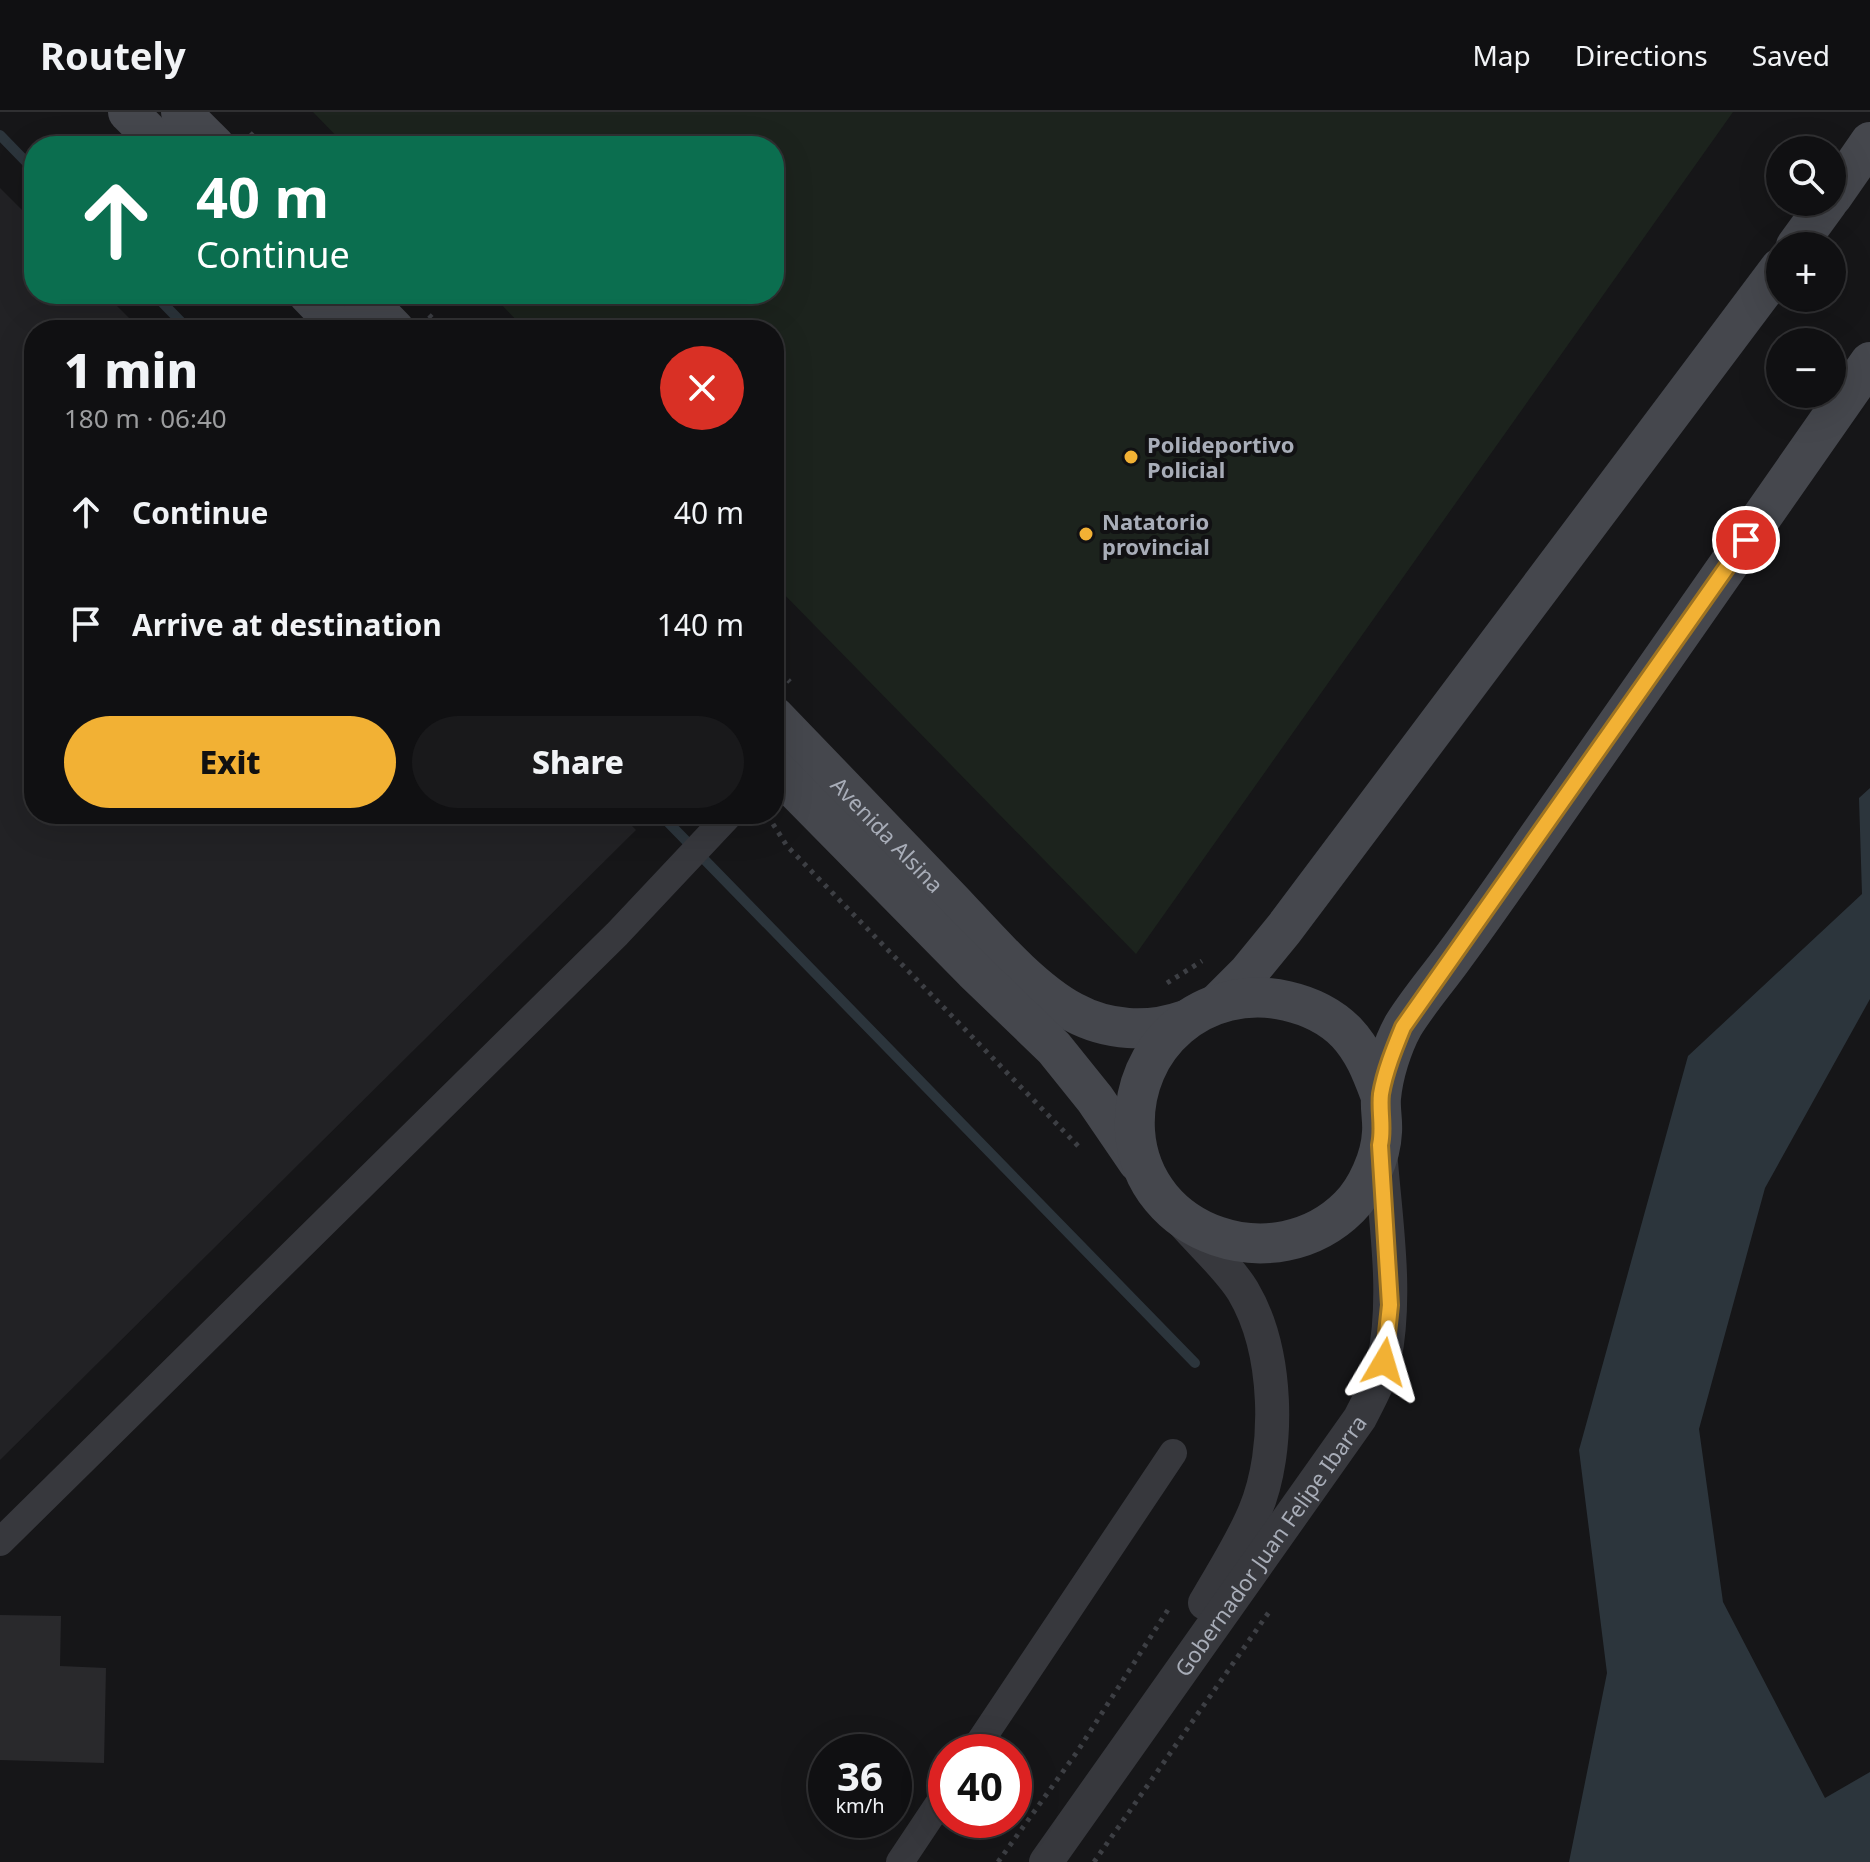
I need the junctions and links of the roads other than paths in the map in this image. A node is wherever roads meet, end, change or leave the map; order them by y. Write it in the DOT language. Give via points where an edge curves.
graph roads {
  1 [pos="128,112"];
  2 [pos="181,112"];
  3 [pos="152,136"];
  4 [pos="205,136"];
  5 [pos="1870,142"];
  6 [pos="1846,177"];
  7 [pos="1766,287"];
  8 [pos="318,304"];
  9 [pos="370,304"];
  10 [pos="333,320"];
  11 [pos="385,320"];
  12 [pos="1870,362"];
  13 [pos="784,744"];
  14 [pos="720,824"];
  15 [pos="987,961"];
  16 [pos="1202,1011"];
  17 [pos="1381,1097"];
  18 [pos="1380,1145"];
  19 [pos="1147,1175"];
  20 [pos="1172,1209"];
  21 [pos="1173,1453"];
  22 [pos="0,1542"];
  23 [pos="985,1734"];
  24 [pos="1129,1743"];
  25 [pos="928,1820"];
  26 [pos="900,1862"];
  27 [pos="1046,1862"];
  1 -- 3 [label="main road"];
  2 -- 4 [label="main road"];
  5 -- 6 [label="main road"];
  7 -- 16 [label="main road" via="1284,929 1248,973"];
  8 -- 10 [label="main road"];
  9 -- 11 [label="main road"];
  12 -- 17 [label="main road" via="1403,1027"];
  13 -- 15 [label="main road, Avenida Alsina"];
  14 -- 22 [label="street" via="617,934"];
  15 -- 16 [label="main road" via="1076,1013 1115,1027 1160,1028"];
  15 -- 19 [label="main road"];
  16 -- 17 [label="main road" via="1224,1000 1266,996 1309,1006 1344,1030 1368,1061"];
  16 -- 19 [label="main road" via="1156,1050 1138,1090 1135,1133"];
  17 -- 18 [label="main road"];
  18 -- 20 [label="main road" via="1372,1173 1351,1205 1320,1230 1284,1243 1245,1244 1208,1234"];
  18 -- 24 [label="street, Gobernador Juan Felipe Ibarra" via="1390,1305 1384,1362 1372,1394"];
  19 -- 20 [label="main road"];
  20 -- 24 [label="street, Gobernador Juan Felipe Ibarra" via="1242,1290 1259,1327 1272,1429 1267,1475 1254,1513"];
  21 -- 23 [label="street"];
  24 -- 27 [label="street, Gobernador Juan Felipe Ibarra"];
  25 -- 26 [label="street"];
}
